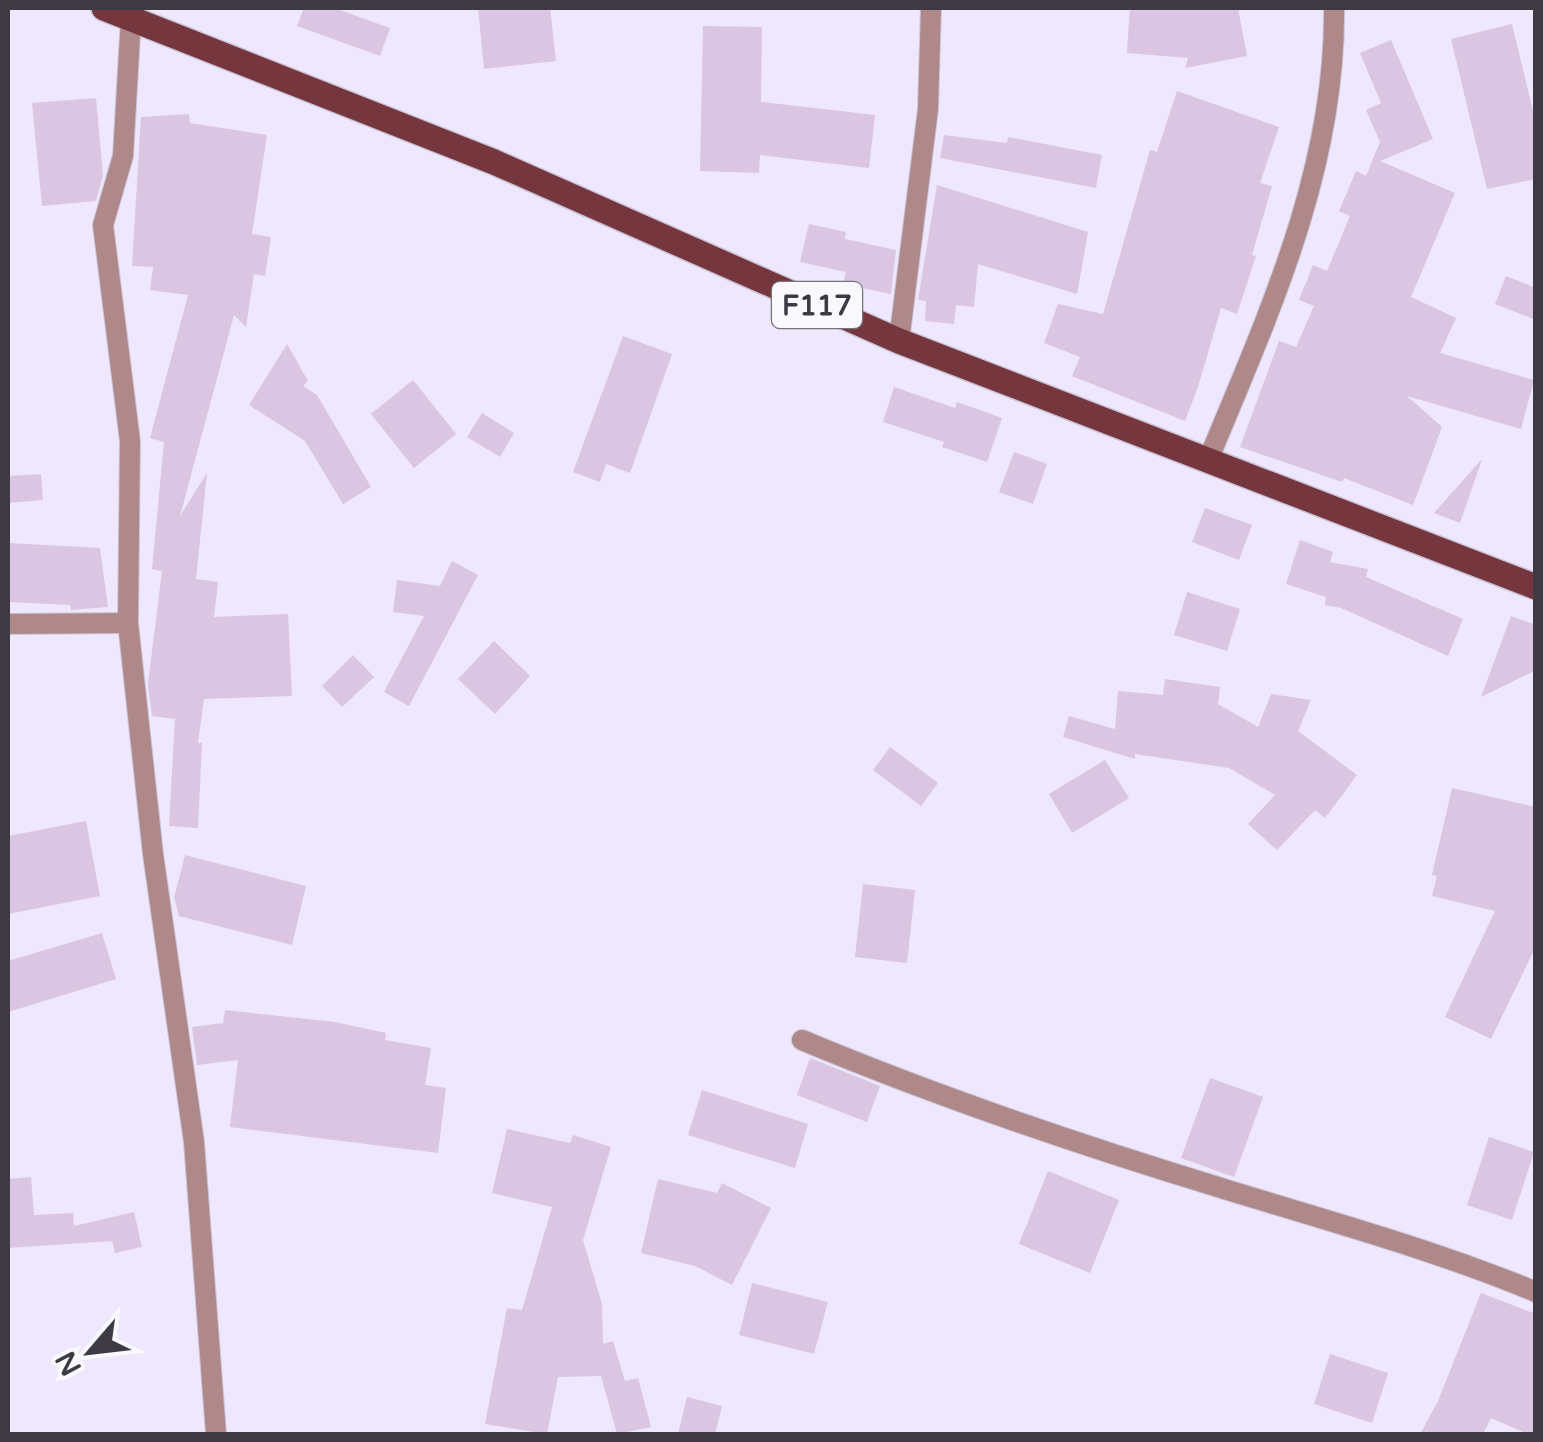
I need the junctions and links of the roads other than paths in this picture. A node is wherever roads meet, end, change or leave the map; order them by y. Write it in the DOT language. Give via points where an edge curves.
graph roads {
  1 [pos="104,8"];
  2 [pos="931,8"];
  3 [pos="1334,8"];
  4 [pos="1348,8"];
  5 [pos="132,18"];
  6 [pos="1334,40"];
  7 [pos="899,341"];
  8 [pos="1209,458"];
  9 [pos="1536,587"];
  10 [pos="128,623"];
  11 [pos="8,624"];
  12 [pos="802,1040"];
  13 [pos="1536,1292"];
  14 [pos="216,1434"];
  1 -- 5 [label="main road, F117"];
  2 -- 7 [label="street" via="928,109"];
  3 -- 6 [label="street"];
  4 -- 6 [label="street"];
  5 -- 7 [label="main road, F117" via="494,162"];
  5 -- 10 [label="street" via="123,156 103,225 130,441"];
  6 -- 8 [label="street" via="1311,190 1284,279"];
  7 -- 8 [label="main road, F117"];
  8 -- 9 [label="main road, F117"];
  10 -- 11 [label="street"];
  10 -- 14 [label="street" via="194,1142"];
  12 -- 13 [label="street" via="910,1086"];
}
